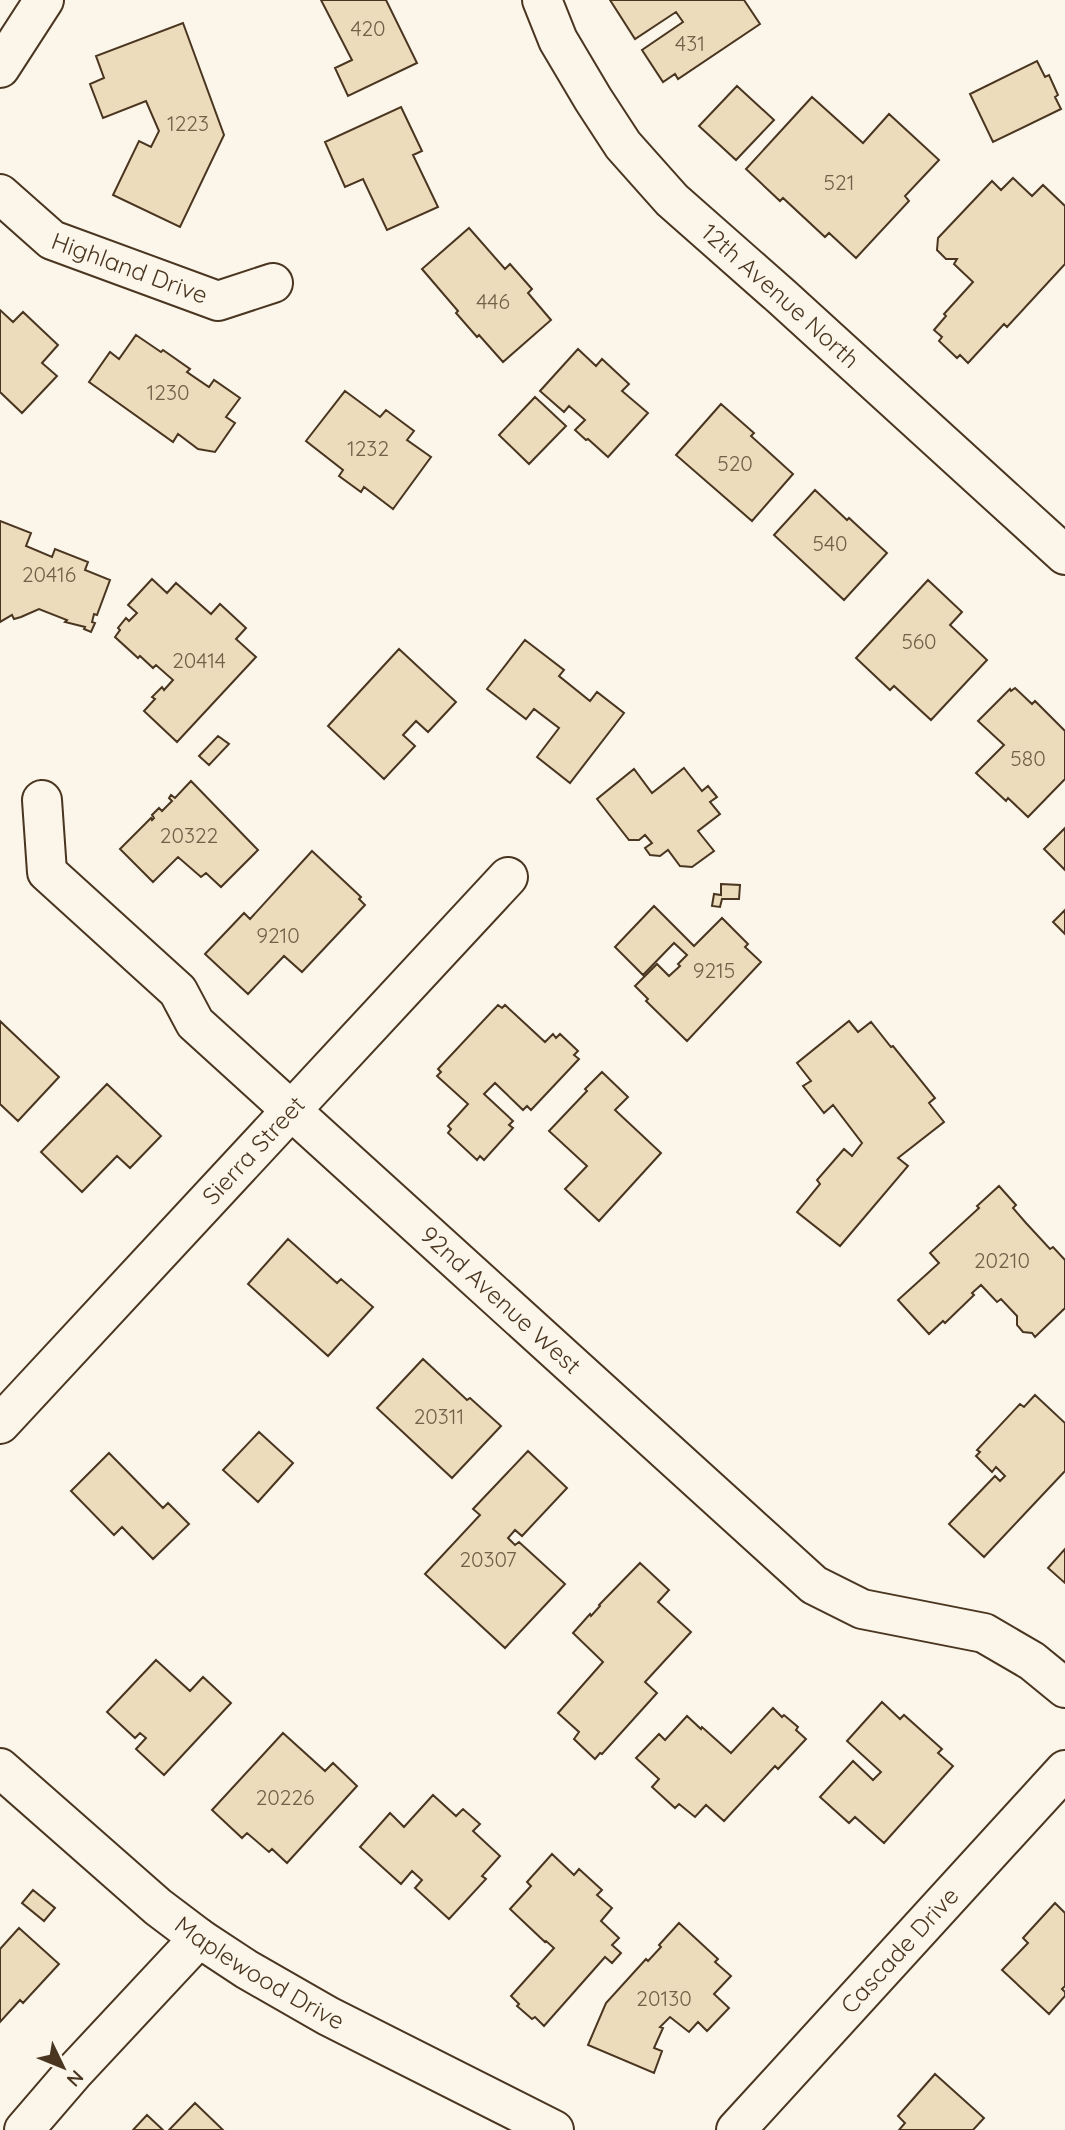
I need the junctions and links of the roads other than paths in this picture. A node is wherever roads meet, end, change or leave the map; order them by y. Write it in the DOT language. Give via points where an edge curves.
graph roads {
  1 [pos="44,0"];
  2 [pos="542,0"];
  3 [pos="0,68"];
  4 [pos="0,194"];
  5 [pos="274,283"];
  6 [pos="1065,555"];
  7 [pos="42,800"];
  8 [pos="508,877"];
  9 [pos="292,1110"];
  10 [pos="0,1424"];
  11 [pos="1065,1688"];
  12 [pos="0,1768"];
  13 [pos="1065,1770"];
  14 [pos="199,1938"];
  15 [pos="24,2130"];
  16 [pos="554,2130"];
  17 [pos="736,2130"];
  1 -- 3 [label="street"];
  2 -- 6 [label="street, 12th Avenue North" via="558,40 593,99 623,145 672,200"];
  4 -- 5 [label="street, Highland Drive" via="52,240 218,301"];
  7 -- 9 [label="street, 92nd Avenue West" via="47,872 178,991 195,1023"];
  8 -- 9 [label="street, Sierra Street"];
  9 -- 10 [label="street, Sierra Street"];
  9 -- 11 [label="street, 92nd Avenue West" via="814,1585 862,1609 984,1633 1032,1661"];
  12 -- 14 [label="street, Maplewood Drive" via="128,1882"];
  13 -- 17 [label="street, Cascade Drive"];
  14 -- 15 [label="street"];
  14 -- 16 [label="street, Maplewood Drive" via="328,2016"];
}
